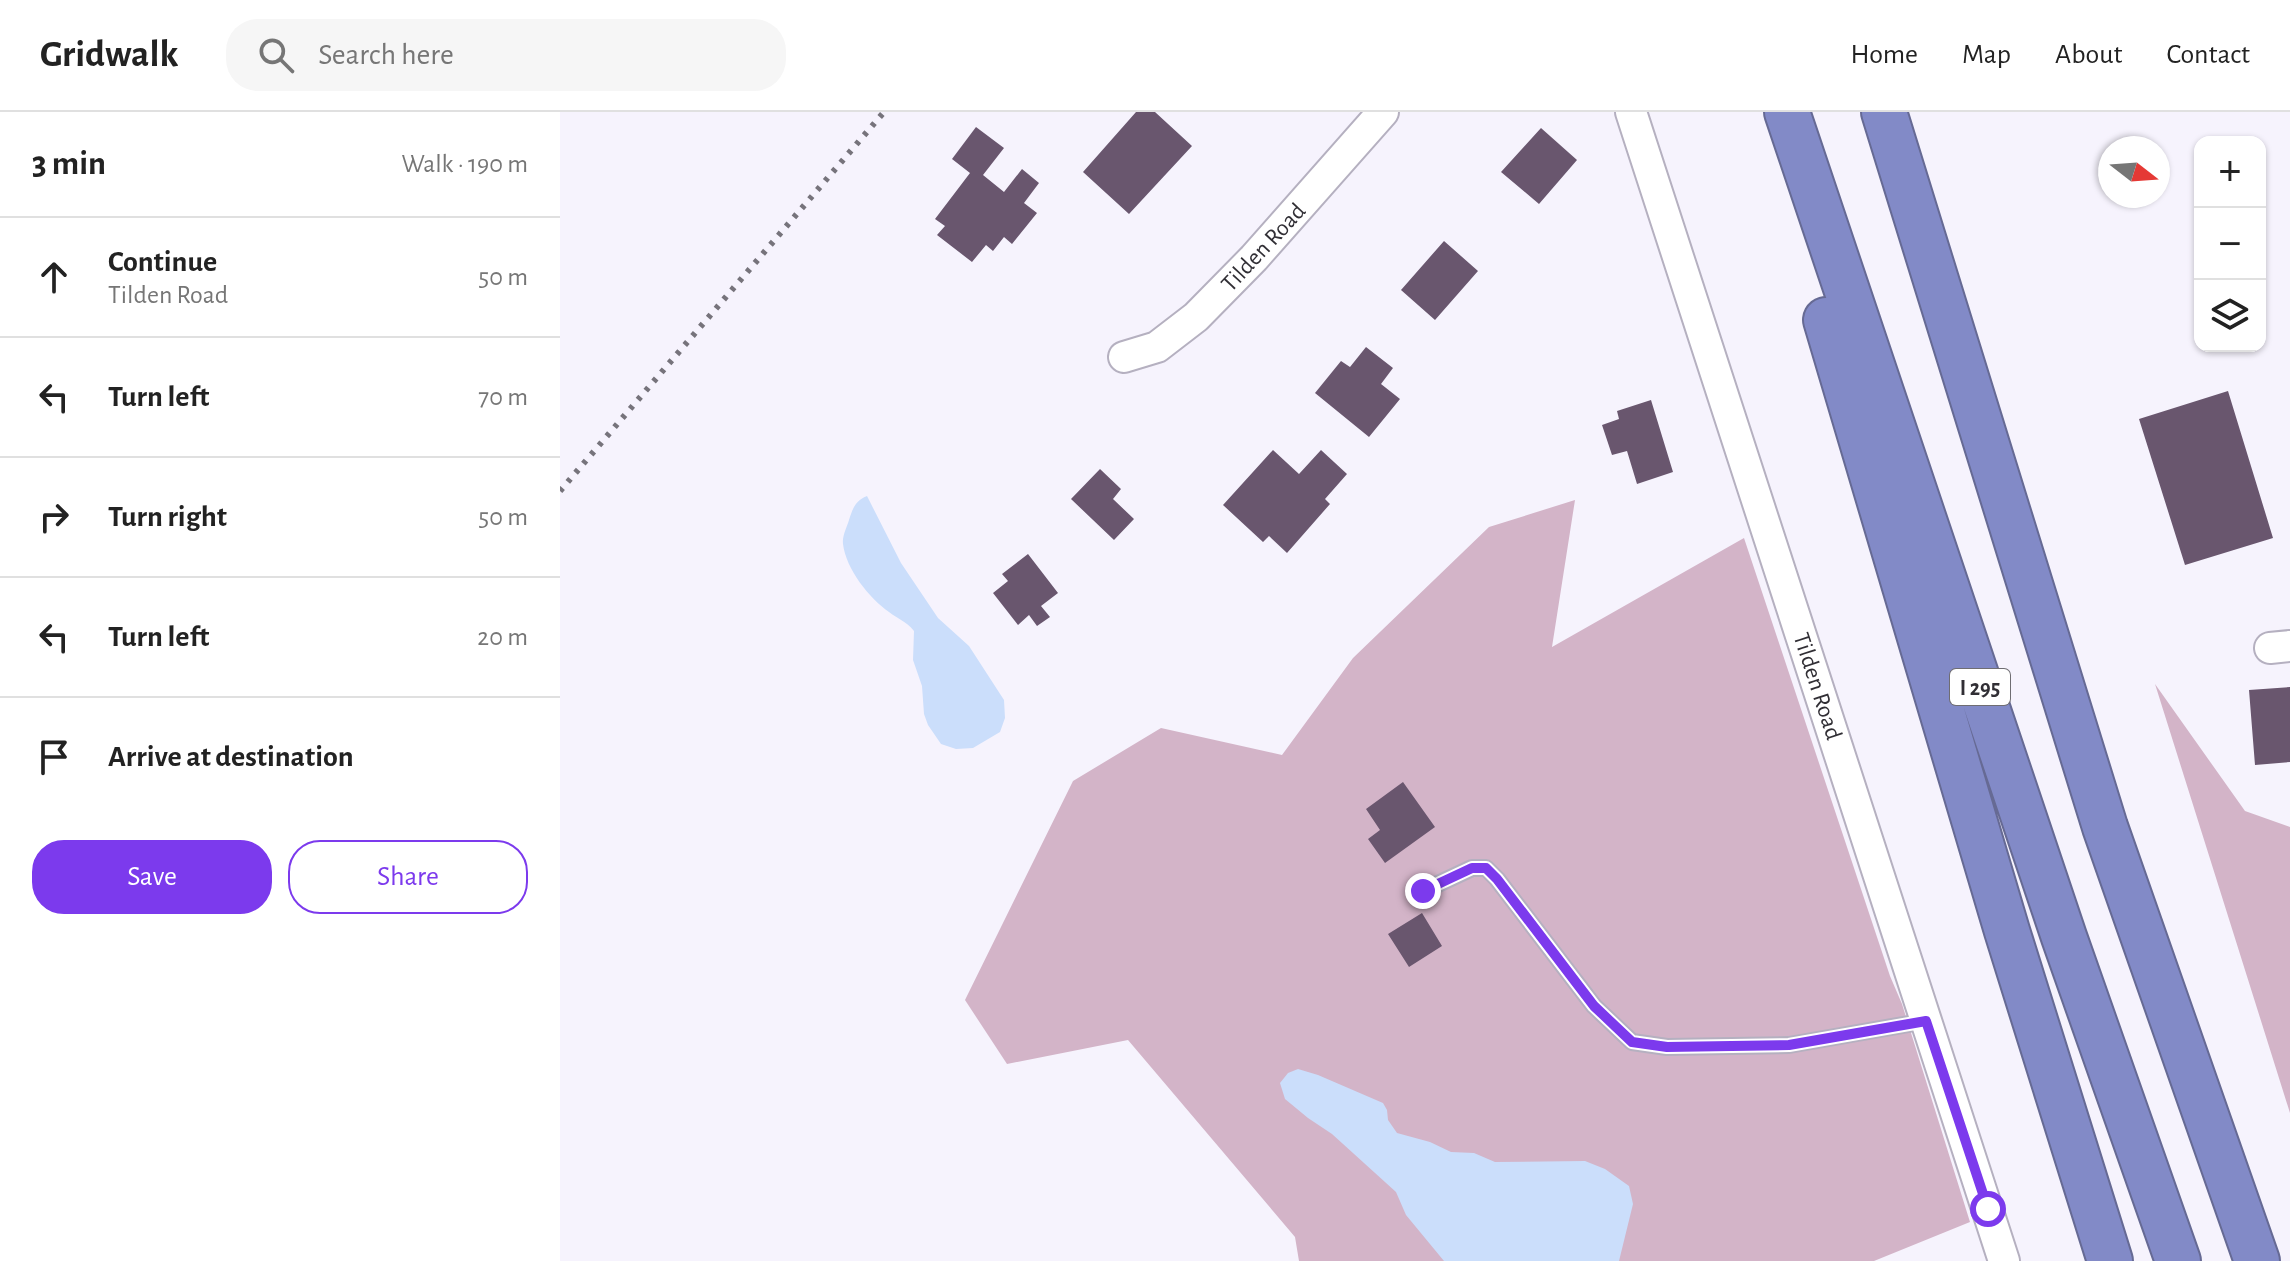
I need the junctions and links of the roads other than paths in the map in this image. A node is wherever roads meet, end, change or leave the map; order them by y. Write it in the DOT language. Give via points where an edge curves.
graph roads {
  1 [pos="1383,112"];
  2 [pos="1631,112"];
  3 [pos="1784,112"];
  4 [pos="1884,112"];
  5 [pos="1124,357"];
  6 [pos="1423,891"];
  7 [pos="1926,1021"];
  8 [pos="2258,1253"];
  9 [pos="2004,1261"];
  10 [pos="2110,1261"];
  11 [pos="2178,1261"];
  1 -- 5 [label="street, Tilden Road" via="1196,317 1157,347"];
  2 -- 7 [label="street, Tilden Road"];
  3 -- 10 [label="highway" via="1788,197"];
  3 -- 11 [label="highway, I 295"];
  4 -- 8 [label="highway" via="2105,827"];
  6 -- 7 [label="lane" via="1472,868 1486,868 1594,1006 1632,1042 1667,1047 1789,1045"];
  7 -- 9 [label="street, Tilden Road"];
}
